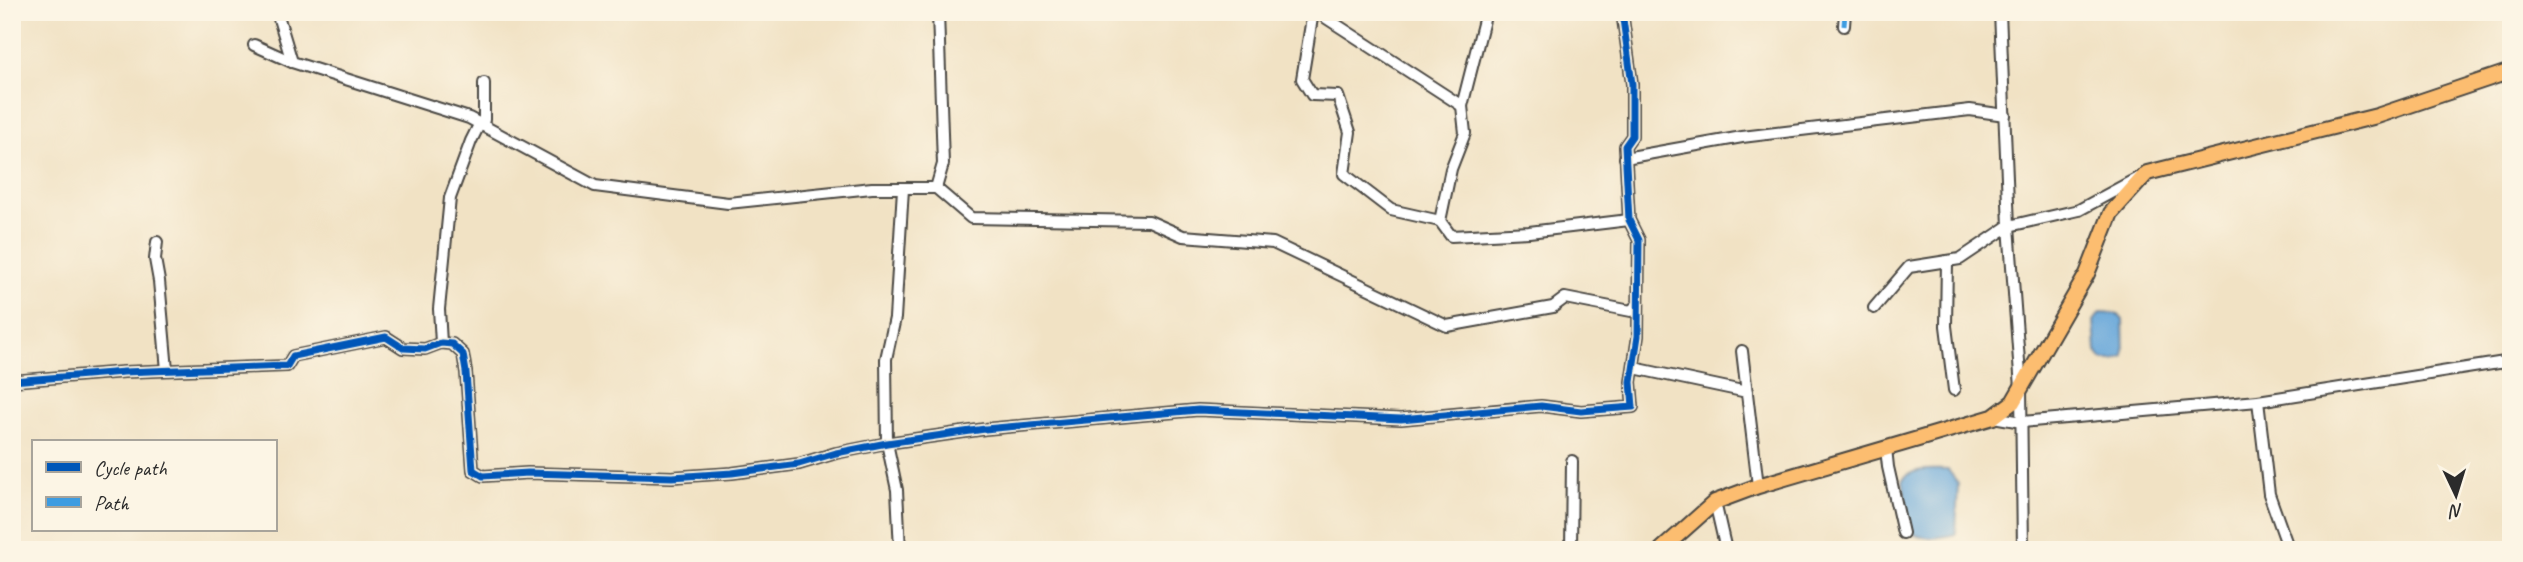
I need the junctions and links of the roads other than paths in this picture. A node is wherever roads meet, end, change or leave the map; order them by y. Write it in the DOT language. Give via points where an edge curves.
graph roads {
  1 [pos="277,12"];
  2 [pos="938,12"];
  3 [pos="1315,12"];
  4 [pos="1486,12"];
  5 [pos="1622,12"];
  6 [pos="1845,12"];
  7 [pos="2000,12"];
  8 [pos="1844,26"];
  9 [pos="254,45"];
  10 [pos="292,62"];
  11 [pos="2511,71"];
  12 [pos="484,83"];
  13 [pos="1462,106"];
  14 [pos="2005,115"];
  15 [pos="480,122"];
  16 [pos="1626,158"];
  17 [pos="2147,173"];
  18 [pos="936,188"];
  19 [pos="903,189"];
  20 [pos="1629,220"];
  21 [pos="1440,221"];
  22 [pos="2009,226"];
  23 [pos="158,242"];
  24 [pos="1947,261"];
  25 [pos="1639,304"];
  26 [pos="1874,308"];
  27 [pos="440,343"];
  28 [pos="1742,351"];
  29 [pos="2511,361"];
  30 [pos="1634,368"];
  31 [pos="166,370"];
  32 [pos="12,381"];
  33 [pos="2021,388"];
  34 [pos="1954,390"];
  35 [pos="1747,392"];
  36 [pos="2258,401"];
  37 [pos="1993,417"];
  38 [pos="2022,422"];
  39 [pos="887,443"];
  40 [pos="1886,448"];
  41 [pos="1572,461"];
  42 [pos="1758,486"];
  43 [pos="1716,502"];
  44 [pos="1903,533"];
  45 [pos="900,550"];
  46 [pos="1571,550"];
  47 [pos="1661,550"];
  48 [pos="1726,550"];
  49 [pos="2022,550"];
  50 [pos="2289,550"];
  1 -- 10 [label="street"];
  2 -- 18 [label="street" via="943,164"];
  3 -- 13 [label="street"];
  3 -- 21 [label="street" via="1302,79 1312,95 1338,96 1350,132 1344,174 1391,210"];
  4 -- 13 [label="street"];
  5 -- 16 [label="street" via="1632,84 1632,136 1625,146"];
  6 -- 8 [label="street"];
  7 -- 14 [label="street"];
  9 -- 10 [label="street"];
  10 -- 15 [label="street"];
  11 -- 17 [label="main road" via="2377,116"];
  12 -- 15 [label="street" via="484,120"];
  13 -- 21 [label="street" via="1465,133 1451,169"];
  14 -- 16 [label="street" via="1970,110 1742,137"];
  14 -- 22 [label="street"];
  15 -- 19 [label="street" via="595,186 728,203"];
  15 -- 27 [label="street" via="450,198"];
  16 -- 20 [label="street"];
  17 -- 22 [label="street" via="2079,210"];
  17 -- 33 [label="main road" via="2111,212 2087,274"];
  18 -- 19 [label="street"];
  18 -- 25 [label="street" via="971,218 1149,221 1183,236 1273,243 1447,326 1553,307 1565,298 1631,311"];
  19 -- 39 [label="street" via="895,318 886,359"];
  20 -- 21 [label="street" via="1451,236"];
  20 -- 25 [label="street" via="1639,240"];
  22 -- 24 [label="street" via="1960,259"];
  22 -- 33 [label="street"];
  23 -- 31 [label="street" via="155,259"];
  24 -- 26 [label="street" via="1909,267"];
  24 -- 34 [label="street" via="1945,326"];
  25 -- 30 [label="street"];
  27 -- 31 [label="street" via="425,349 403,348 386,337 293,356 287,366"];
  27 -- 39 [label="street" via="452,344 463,354 473,470 483,476 732,473 799,464"];
  28 -- 35 [label="street"];
  29 -- 36 [label="street"];
  30 -- 35 [label="street"];
  30 -- 39 [label="street" via="1633,407 1581,411 1541,406 1401,419 1198,410 985,429"];
  31 -- 32 [label="street"];
  33 -- 37 [label="main road" via="2013,402"];
  33 -- 38 [label="street"];
  35 -- 42 [label="street"];
  36 -- 38 [label="street"];
  36 -- 50 [label="street" via="2269,494"];
  37 -- 38 [label="street"];
  37 -- 40 [label="main road"];
  38 -- 49 [label="street"];
  39 -- 45 [label="street" via="897,489"];
  40 -- 42 [label="main road"];
  40 -- 44 [label="street"];
  41 -- 46 [label="street"];
  42 -- 43 [label="main road"];
  43 -- 47 [label="main road"];
  43 -- 48 [label="street"];
}
